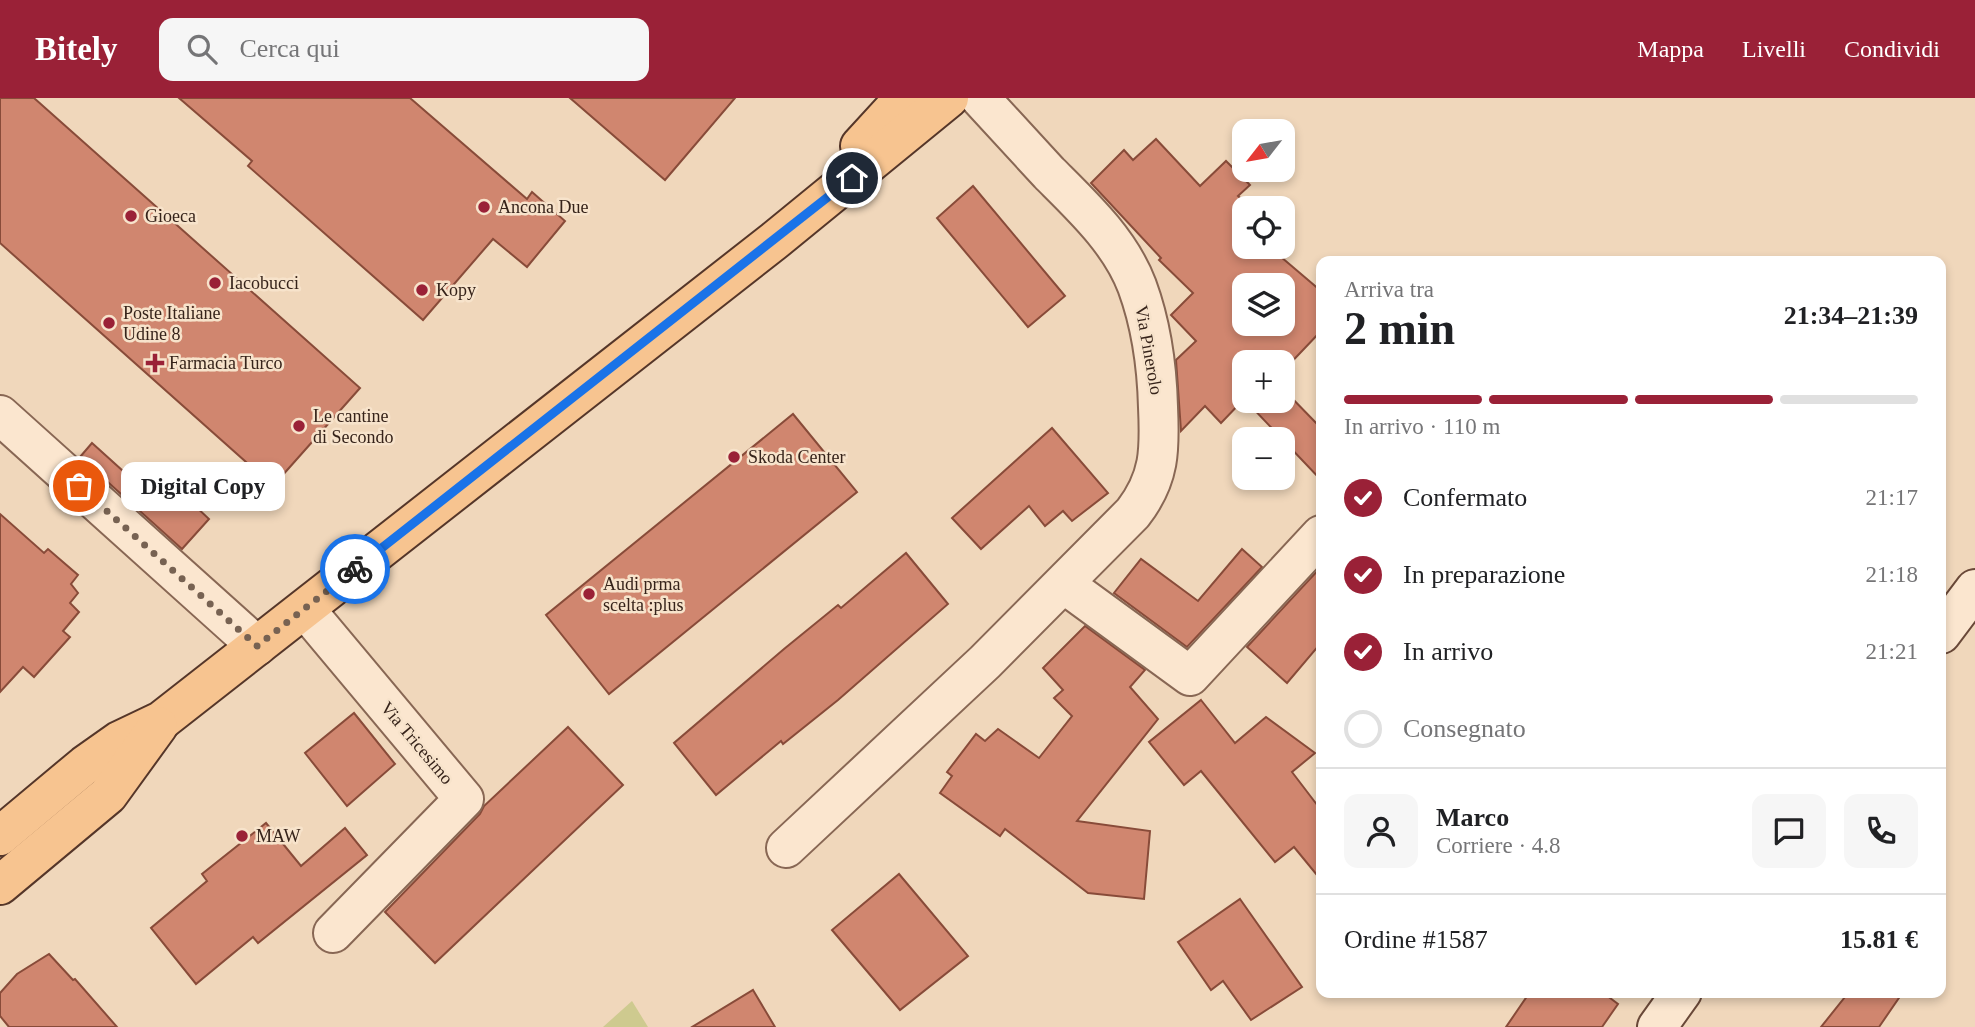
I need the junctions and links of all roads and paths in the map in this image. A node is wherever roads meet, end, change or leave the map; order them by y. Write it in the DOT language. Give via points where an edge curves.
graph roads {
  1 [pos="904,98"];
  2 [pos="949,98"];
  3 [pos="980,98"];
  4 [pos="774,241"];
  5 [pos="0,415"];
  6 [pos="1316,540"];
  7 [pos="1064,584"];
  8 [pos="1975,589"];
  9 [pos="305,608"];
  10 [pos="1946,627"];
  11 [pos="257,646"];
  12 [pos="162,721"];
  13 [pos="119,741"];
  14 [pos="0,810"];
  15 [pos="0,836"];
  16 [pos="786,848"];
  17 [pos="0,885"];
  18 [pos="333,933"];
  19 [pos="1678,998"];
  20 [pos="1657,1027"];
  1 -- 4 [label="main road"];
  2 -- 4 [label="main road"];
  3 -- 7 [label="street, Via Pinerolo" via="1116,248 1136,285 1149,333 1159,438 1152,481 1133,513"];
  4 -- 9 [label="main road"];
  5 -- 11 [label="street"];
  6 -- 7 [label="street" via="1189,676"];
  7 -- 16 [label="street, Via Pinerolo"];
  8 -- 10 [label="street"];
  9 -- 11 [label="main road"];
  9 -- 18 [label="street, Via Tricesimo" via="464,799"];
  11 -- 12 [label="main road"];
  12 -- 13 [label="main road"];
  12 -- 17 [label="main road" via="108,795"];
  13 -- 14 [label="street" via="71,760 13,807"];
  13 -- 15 [label="main road"];
  19 -- 20 [label="street"];
}
